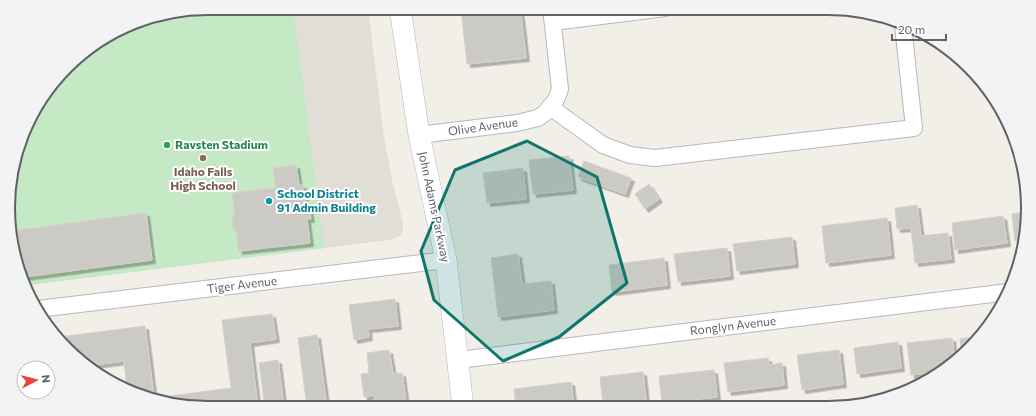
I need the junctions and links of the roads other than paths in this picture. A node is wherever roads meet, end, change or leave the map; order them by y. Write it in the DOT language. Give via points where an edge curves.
graph roads {
  1 [pos="401,15"];
  2 [pos="552,15"];
  3 [pos="904,31"];
  4 [pos="547,110"];
  5 [pos="419,135"];
  6 [pos="446,260"];
  7 [pos="1001,293"];
  8 [pos="44,308"];
  9 [pos="458,360"];
  10 [pos="462,401"];
  1 -- 5 [label="street, John Adams Parkway"];
  2 -- 4 [label="street" via="560,89 556,100"];
  3 -- 4 [label="street" via="914,128 655,158 630,155 602,145"];
  4 -- 5 [label="street, Olive Avenue" via="538,118 517,123"];
  5 -- 6 [label="street, John Adams Parkway"];
  6 -- 8 [label="street, Tiger Avenue"];
  6 -- 9 [label="street, John Adams Parkway"];
  7 -- 9 [label="street, Ronglyn Avenue"];
  9 -- 10 [label="street, John Adams Parkway"];
}
